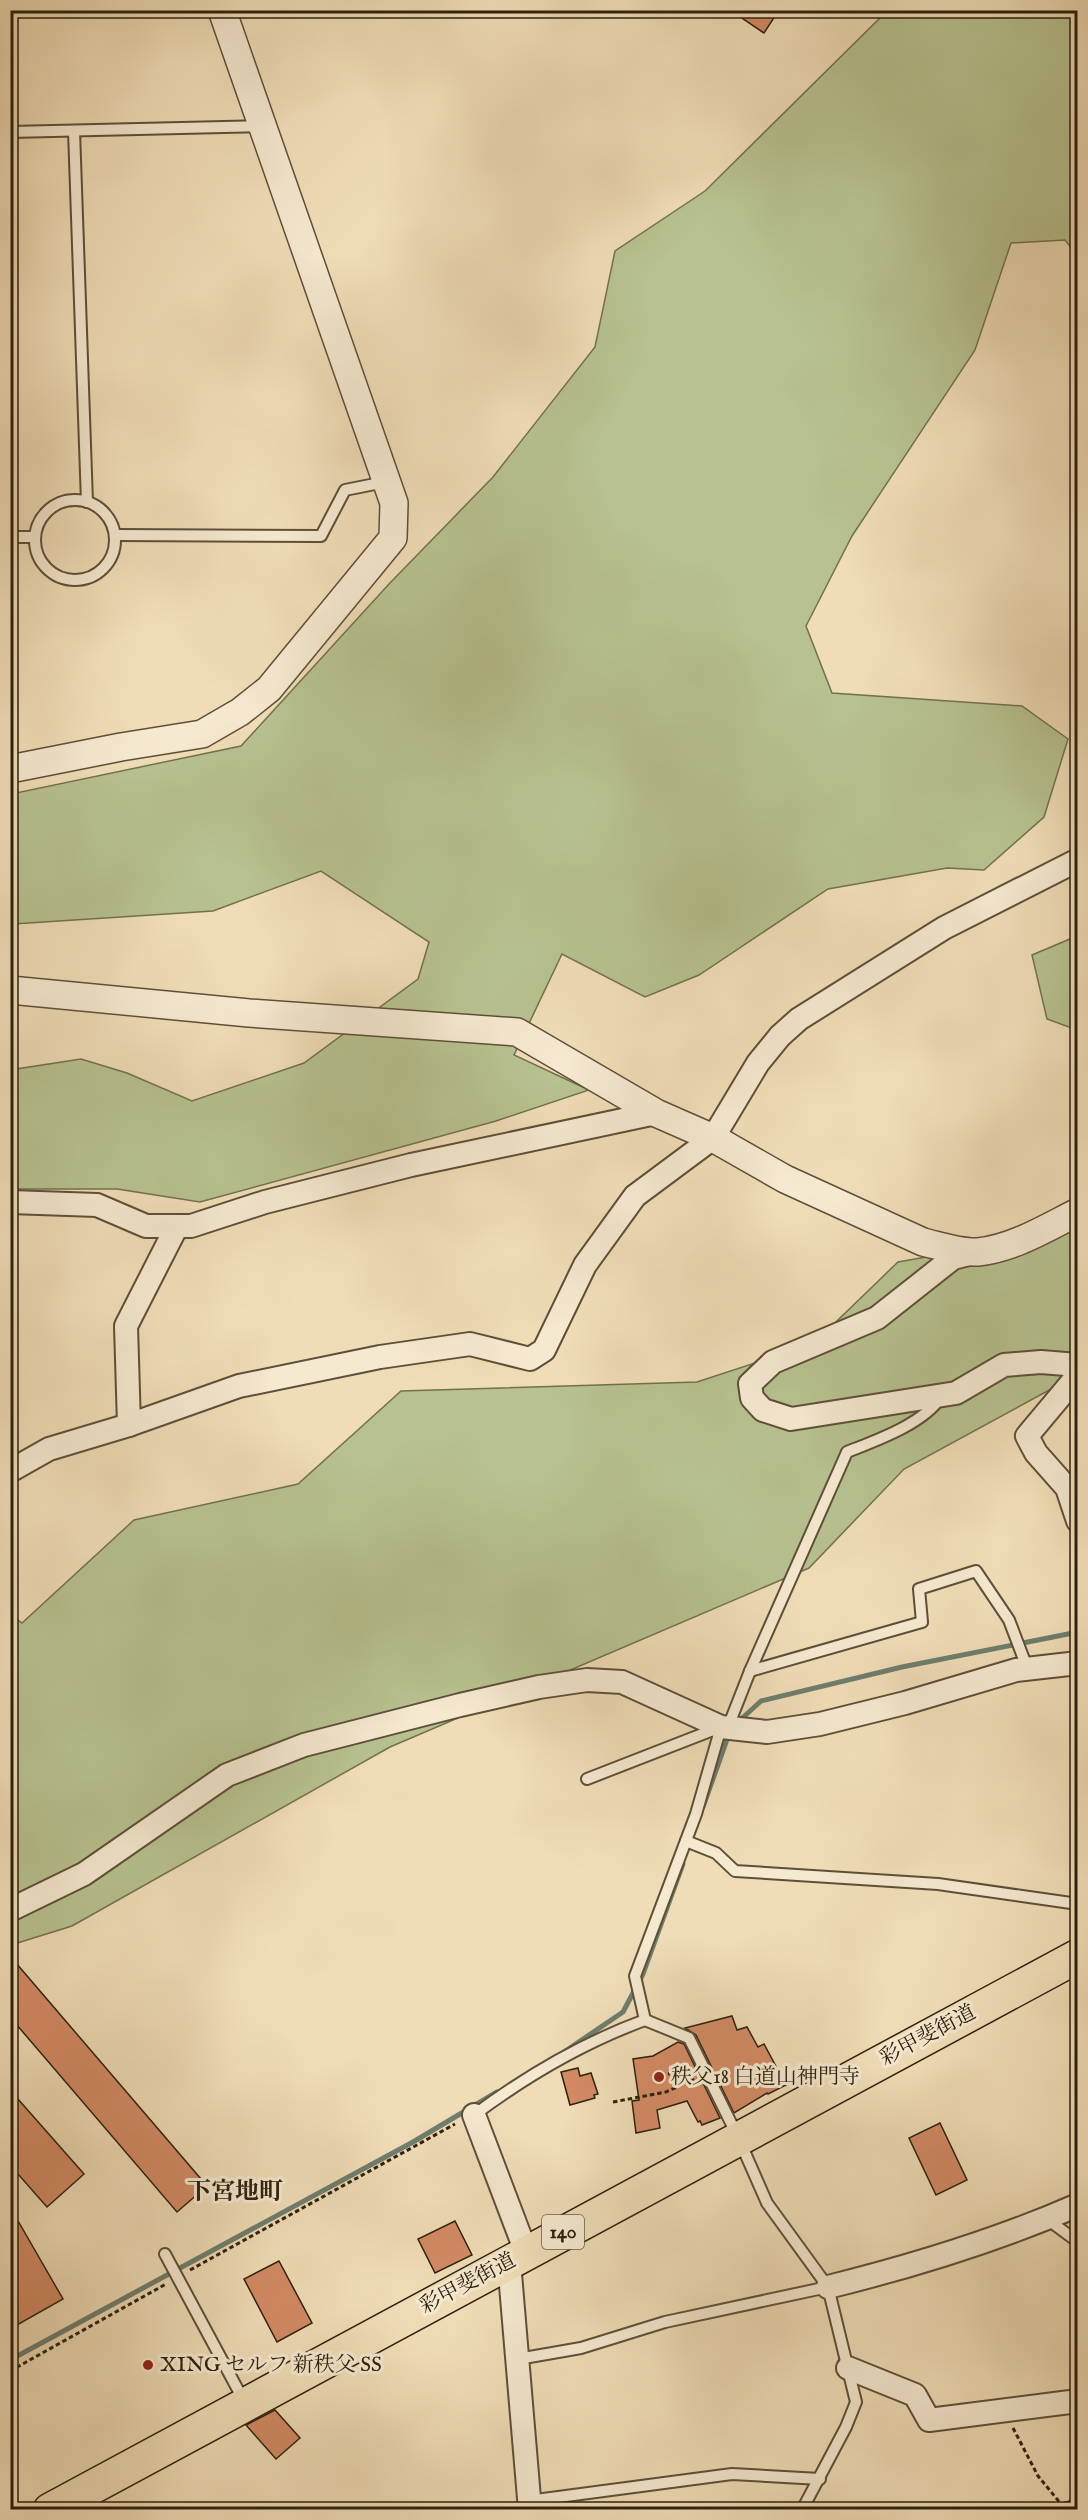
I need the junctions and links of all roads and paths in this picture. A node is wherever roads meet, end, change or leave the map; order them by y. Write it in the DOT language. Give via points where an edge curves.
graph roads {
  1 [pos="222,10"];
  2 [pos="263,126"];
  3 [pos="74,130"];
  4 [pos="10,132"];
  5 [pos="385,482"];
  6 [pos="87,502"];
  7 [pos="116,535"];
  8 [pos="10,537"];
  9 [pos="35,537"];
  10 [pos="10,770"];
  11 [pos="1077,860"];
  12 [pos="10,990"];
  13 [pos="656,1113"];
  14 [pos="713,1138"];
  15 [pos="10,1202"];
  16 [pos="1077,1212"];
  17 [pos="177,1226"];
  18 [pos="977,1252"];
  19 [pos="1077,1365"];
  20 [pos="1077,1375"];
  21 [pos="942,1395"];
  22 [pos="129,1425"];
  23 [pos="10,1471"];
  24 [pos="1077,1521"];
  25 [pos="1077,1663"];
  26 [pos="1028,1670"];
  27 [pos="750,1671"];
  28 [pos="725,1727"];
  29 [pos="587,1779"];
  30 [pos="686,1840"];
  31 [pos="1077,1904"];
  32 [pos="10,1910"];
  33 [pos="1077,1956"];
  34 [pos="645,2019"];
  35 [pos="683,2061"];
  36 [pos="686,2070"];
  37 [pos="668,2074"];
  38 [pos="707,2075"];
  39 [pos="690,2080"];
  40 [pos="613,2102"];
  41 [pos="474,2115"];
  42 [pos="738,2137"];
  43 [pos="1077,2205"];
  44 [pos="1047,2218"];
  45 [pos="1077,2242"];
  46 [pos="165,2254"];
  47 [pos="518,2257"];
  48 [pos="178,2277"];
  49 [pos="828,2287"];
  50 [pos="518,2359"];
  51 [pos="848,2368"];
  52 [pos="10,2371"];
  53 [pos="1077,2401"];
  54 [pos="245,2404"];
  55 [pos="1008,2410"];
  56 [pos="820,2479"];
  57 [pos="529,2505"];
  58 [pos="50,2510"];
  59 [pos="802,2510"];
  60 [pos="1066,2510"];
  1 -- 2 [label="street"];
  2 -- 3 [label="lane"];
  2 -- 5 [label="street"];
  3 -- 4 [label="lane"];
  3 -- 6 [label="lane"];
  5 -- 7 [label="lane" via="345,490 321,536"];
  5 -- 10 [label="street" via="393,502 393,538 268,688 240,712 202,734"];
  6 -- 7 [label="lane" via="105,513"];
  6 -- 9 [label="lane" via="70,500 54,506 42,517"];
  7 -- 9 [label="lane" via="115,549 106,566 90,578 77,581 51,573 36,551"];
  8 -- 9 [label="lane"];
  11 -- 14 [label="street" via="944,928 799,1019 758,1063"];
  12 -- 13 [label="street" via="249,1013 518,1032"];
  13 -- 14 [label="street"];
  13 -- 17 [label="street" via="411,1165 265,1202 191,1226"];
  14 -- 18 [label="street" via="785,1179 923,1242"];
  14 -- 22 [label="street" via="635,1196 585,1265 544,1350 531,1359 470,1344 380,1357 239,1386"];
  15 -- 17 [label="street" via="97,1205 146,1226"];
  16 -- 18 [label="street" via="1015,1244"];
  17 -- 22 [label="street" via="126,1326"];
  18 -- 21 [label="street" via="953,1258 877,1318 773,1362 750,1384 752,1398 763,1410 791,1419"];
  19 -- 21 [label="street" via="1004,1365 956,1393"];
  20 -- 24 [label="street" via="1027,1436 1036,1453 1067,1488"];
  21 -- 27 [label="lane" via="934,1407 889,1435 847,1452"];
  22 -- 23 [label="street" via="49,1449"];
  25 -- 26 [label="street"];
  26 -- 27 [label="lane" via="1009,1620 976,1571 920,1589 922,1622"];
  26 -- 28 [label="street" via="819,1724 767,1732"];
  27 -- 28 [label="lane"];
  28 -- 29 [label="lane"];
  28 -- 30 [label="lane"];
  28 -- 32 [label="street" via="622,1682 587,1680 460,1705 304,1745 227,1775 84,1874"];
  30 -- 31 [label="lane" via="716,1853 735,1872 938,1884"];
  30 -- 34 [label="lane" via="635,1977"];
  33 -- 42 [label="highway, 彩甲斐街道 / 140"];
  34 -- 38 [label="lane" via="689,2038"];
  34 -- 41 [label="lane" via="548,2067"];
  35 -- 36 [label="path"];
  36 -- 37 [label="path"];
  36 -- 39 [label="path"];
  38 -- 39 [label="path"];
  38 -- 42 [label="lane"];
  39 -- 40 [label="path" via="666,2092"];
  41 -- 47 [label="street"];
  41 -- 48 [label="path"];
  42 -- 47 [label="highway, 彩甲斐街道 / 140"];
  42 -- 49 [label="lane" via="767,2202"];
  43 -- 44 [label="street"];
  44 -- 45 [label="lane"];
  44 -- 49 [label="street" via="894,2270"];
  46 -- 48 [label="lane"];
  47 -- 50 [label="street"];
  47 -- 54 [label="highway, 彩甲斐街道 / 140"];
  48 -- 52 [label="path"];
  48 -- 54 [label="lane"];
  49 -- 50 [label="lane" via="665,2322 581,2348"];
  49 -- 51 [label="lane"];
  50 -- 57 [label="street"];
  51 -- 55 [label="street" via="915,2395 929,2420"];
  51 -- 56 [label="lane" via="856,2402"];
  53 -- 55 [label="street"];
  54 -- 58 [label="highway, 彩甲斐街道 / 140"];
  55 -- 60 [label="path" via="1013,2429 1038,2476"];
  56 -- 57 [label="lane" via="732,2474"];
  56 -- 59 [label="lane"];
}
